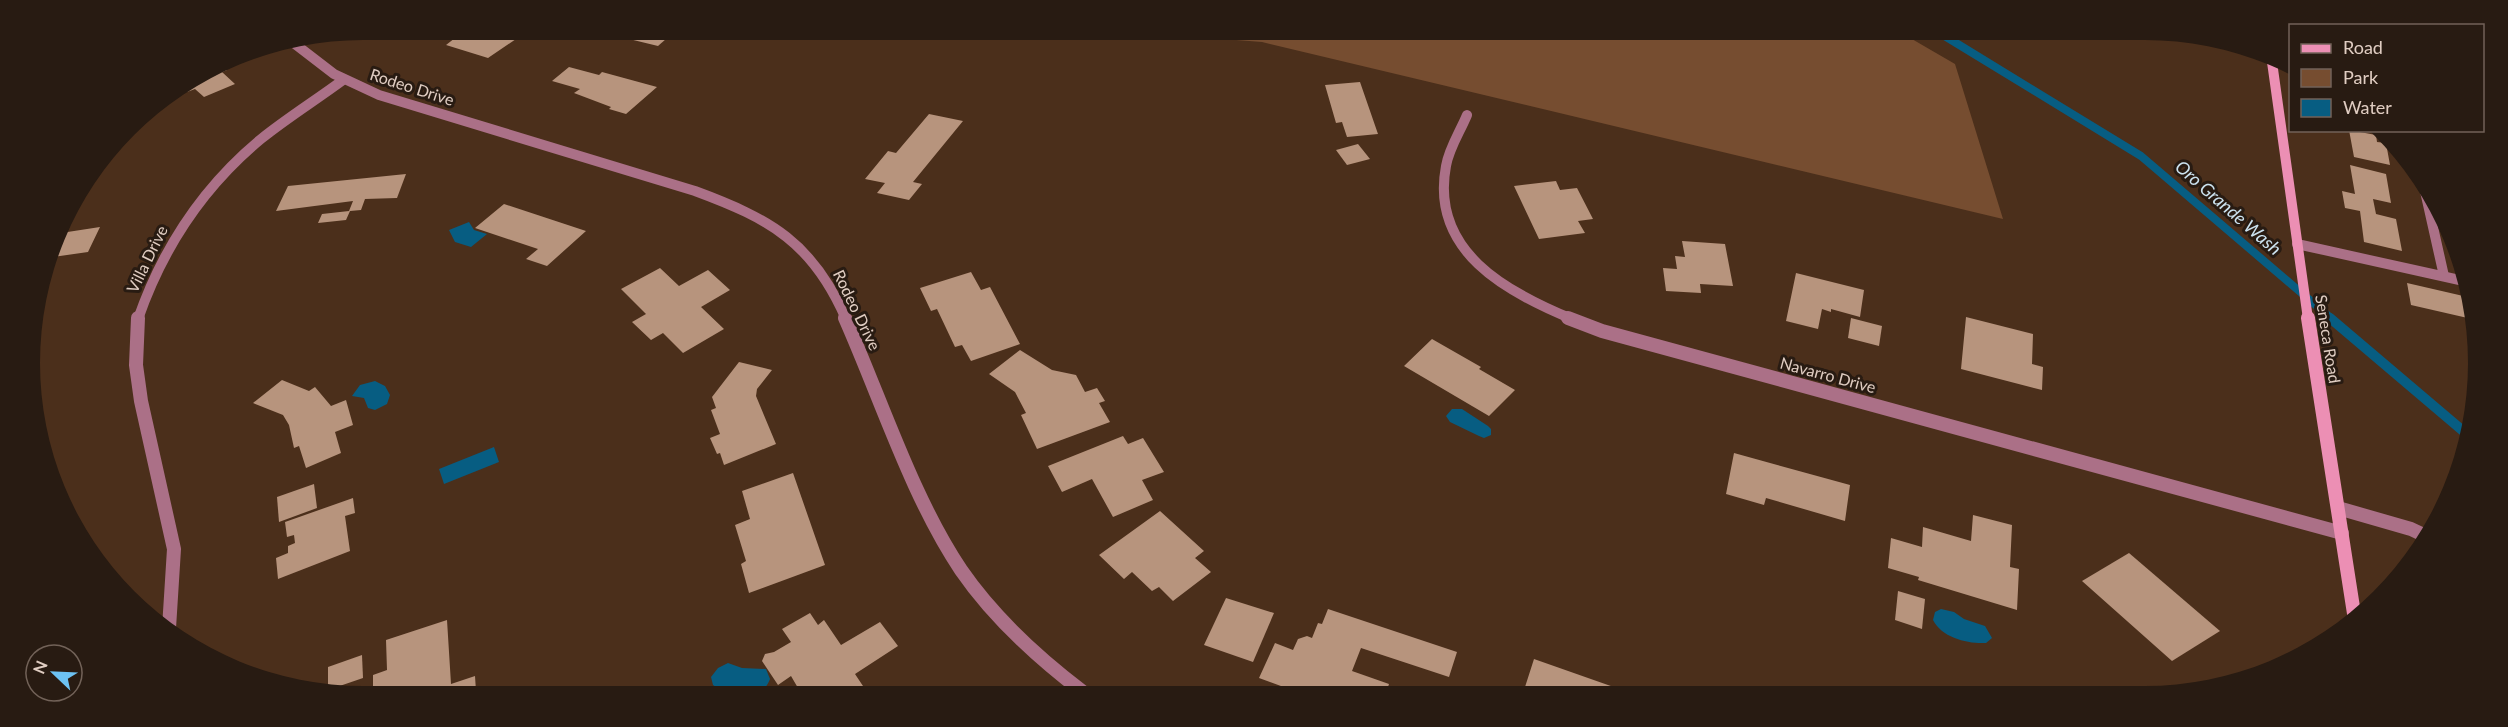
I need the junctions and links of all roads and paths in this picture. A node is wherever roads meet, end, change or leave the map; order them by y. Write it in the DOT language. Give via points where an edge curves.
graph roads {
  1 [pos="299,47"];
  2 [pos="2273,67"];
  3 [pos="343,80"];
  4 [pos="1467,115"];
  5 [pos="2430,213"];
  6 [pos="2297,246"];
  7 [pos="2444,276"];
  8 [pos="2456,279"];
  9 [pos="2338,508"];
  10 [pos="2342,533"];
  11 [pos="2419,533"];
  12 [pos="2353,609"];
  13 [pos="169,622"];
  14 [pos="1075,686"];
  1 -- 3 [label="street, Rodeo Drive"];
  2 -- 6 [label="main road, Seneca Road"];
  3 -- 13 [label="street, Villa Drive" via="260,140 186,219 152,279 137,321 136,365 141,402 174,549"];
  3 -- 14 [label="street, Rodeo Drive" via="383,96 695,191 730,203 776,228 811,259 834,293 925,505 951,553 995,613"];
  4 -- 10 [label="street, Navarro Drive" via="1445,168 1444,198 1451,232 1469,257 1497,283 1544,309 1602,331"];
  5 -- 7 [label="street"];
  6 -- 7 [label="street"];
  6 -- 9 [label="main road, Seneca Road"];
  7 -- 8 [label="street"];
  9 -- 10 [label="main road, Seneca Road"];
  9 -- 11 [label="street"];
  10 -- 12 [label="main road, Seneca Road"];
}
